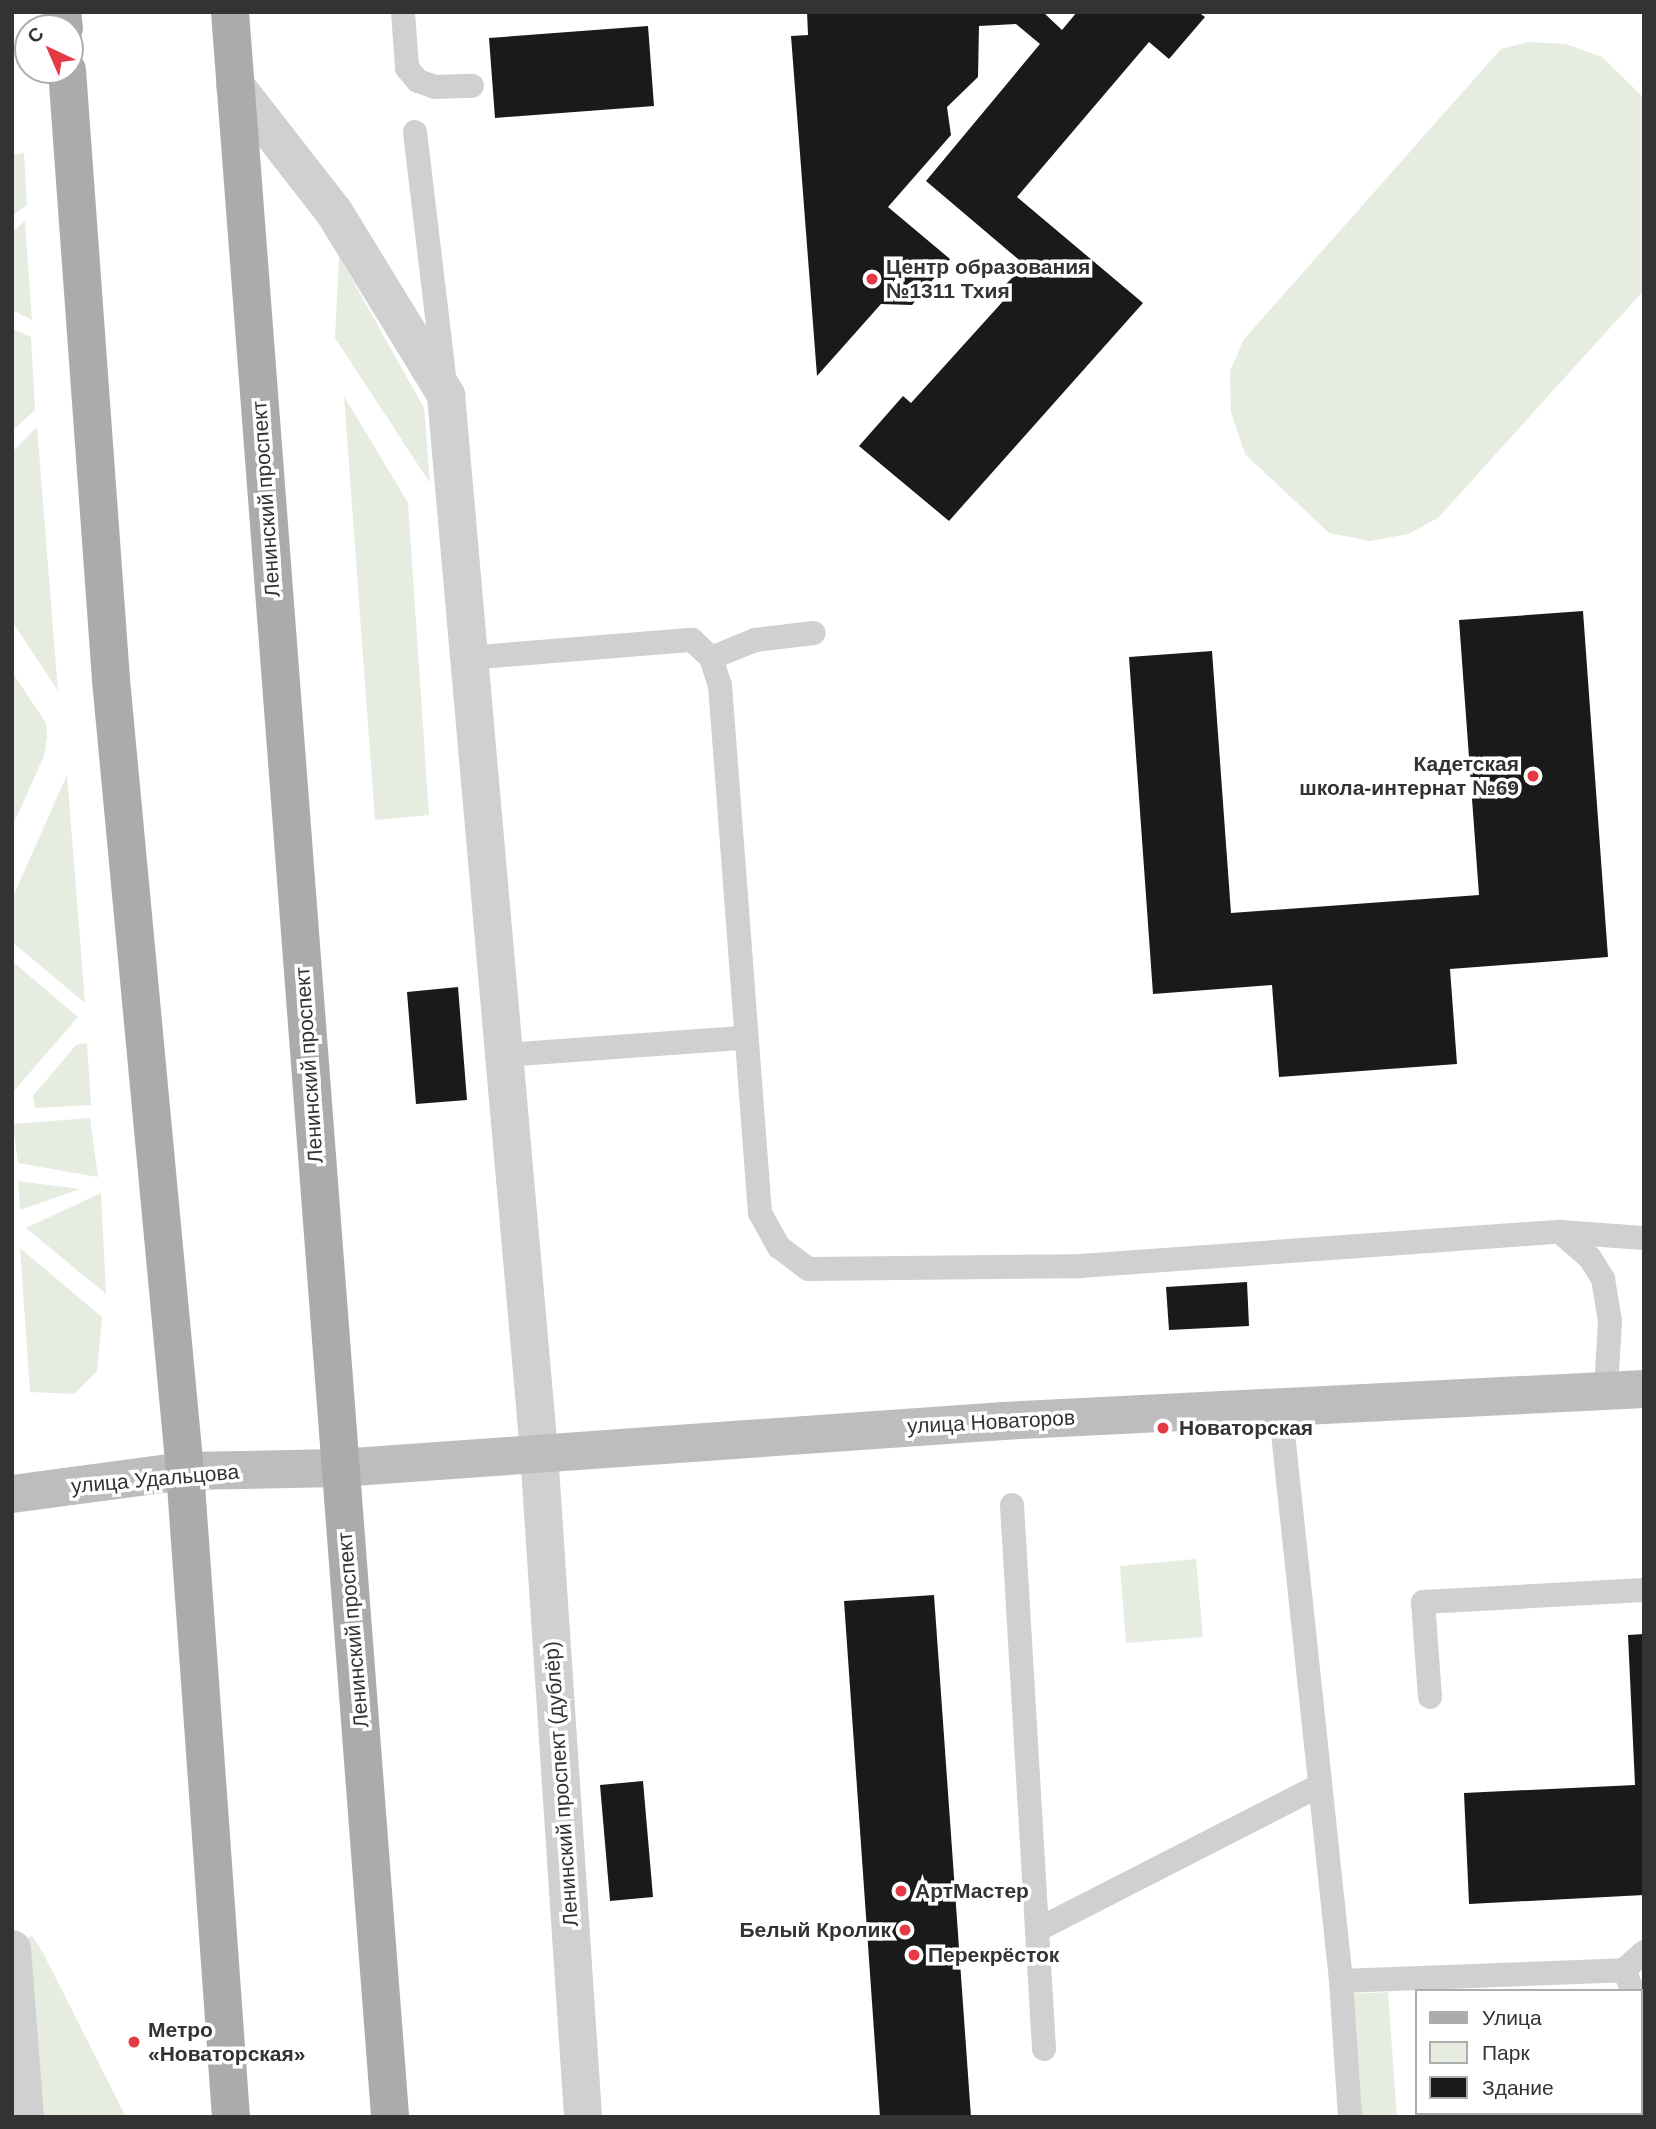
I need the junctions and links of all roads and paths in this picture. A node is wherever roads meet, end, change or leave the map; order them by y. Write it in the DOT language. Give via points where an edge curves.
graph roads {
  1 [pos="230,12"];
  2 [pos="403,12"];
  3 [pos="67,84"];
  4 [pos="235,85"];
  5 [pos="472,86"];
  6 [pos="415,132"];
  7 [pos="446,395"];
  8 [pos="814,633"];
  9 [pos="466,658"];
  10 [pos="711,658"];
  11 [pos="744,1038"];
  12 [pos="505,1055"];
  13 [pos="1560,1232"];
  14 [pos="1644,1238"];
  15 [pos="1606,1389"];
  16 [pos="1644,1389"];
  17 [pos="1280,1405"];
  18 [pos="539,1452"];
  19 [pos="339,1468"];
  20 [pos="185,1471"];
  21 [pos="12,1494"];
  22 [pos="1012,1505"];
  23 [pos="1644,1590"];
  24 [pos="1430,1697"];
  25 [pos="1319,1786"];
  26 [pos="1037,1930"];
  27 [pos="12,1949"];
  28 [pos="1644,1952"];
  29 [pos="1341,1981"];
  30 [pos="1628,1981"];
  31 [pos="1044,2049"];
  32 [pos="583,2113"];
  33 [pos="1346,2116"];
  34 [pos="25,2117"];
  35 [pos="231,2117"];
  36 [pos="390,2117"];
  1 -- 4 [label="main road, Ленинский проспект"];
  2 -- 5 [label="lane" via="407,68 418,81 436,87"];
  3 -- 20 [label="main road" via="111,680"];
  4 -- 7 [label="street" via="334,212"];
  4 -- 19 [label="main road, Ленинский проспект"];
  6 -- 7 [label="lane"];
  7 -- 9 [label="street, Ленинский проспект (дублёр)"];
  8 -- 10 [label="lane" via="755,640"];
  9 -- 10 [label="lane" via="692,640"];
  9 -- 12 [label="street, Ленинский проспект (дублёр)"];
  10 -- 11 [label="lane" via="720,685"];
  11 -- 12 [label="lane"];
  11 -- 13 [label="lane" via="760,1213 779,1247 808,1269 1080,1266"];
  12 -- 18 [label="street, Ленинский проспект (дублёр)"];
  13 -- 14 [label="lane"];
  13 -- 15 [label="lane" via="1590,1258 1603,1279 1610,1321"];
  15 -- 16 [label="street, улица Новаторов"];
  15 -- 17 [label="street, улица Новаторов"];
  17 -- 18 [label="street, улица Новаторов"];
  17 -- 25 [label="lane"];
  18 -- 19 [label="street, улица Новаторов"];
  18 -- 32 [label="street, Ленинский проспект (дублёр)"];
  19 -- 20 [label="street, улица Удальцова"];
  19 -- 36 [label="main road, Ленинский проспект"];
  20 -- 21 [label="street, улица Удальцова"];
  20 -- 35 [label="main road"];
  22 -- 26 [label="lane"];
  23 -- 24 [label="lane" via="1423,1602"];
  25 -- 26 [label="lane"];
  25 -- 29 [label="lane"];
  26 -- 31 [label="lane"];
  27 -- 34 [label="street"];
  28 -- 30 [label="lane"];
  29 -- 30 [label="lane"];
  29 -- 33 [label="lane"];
}
